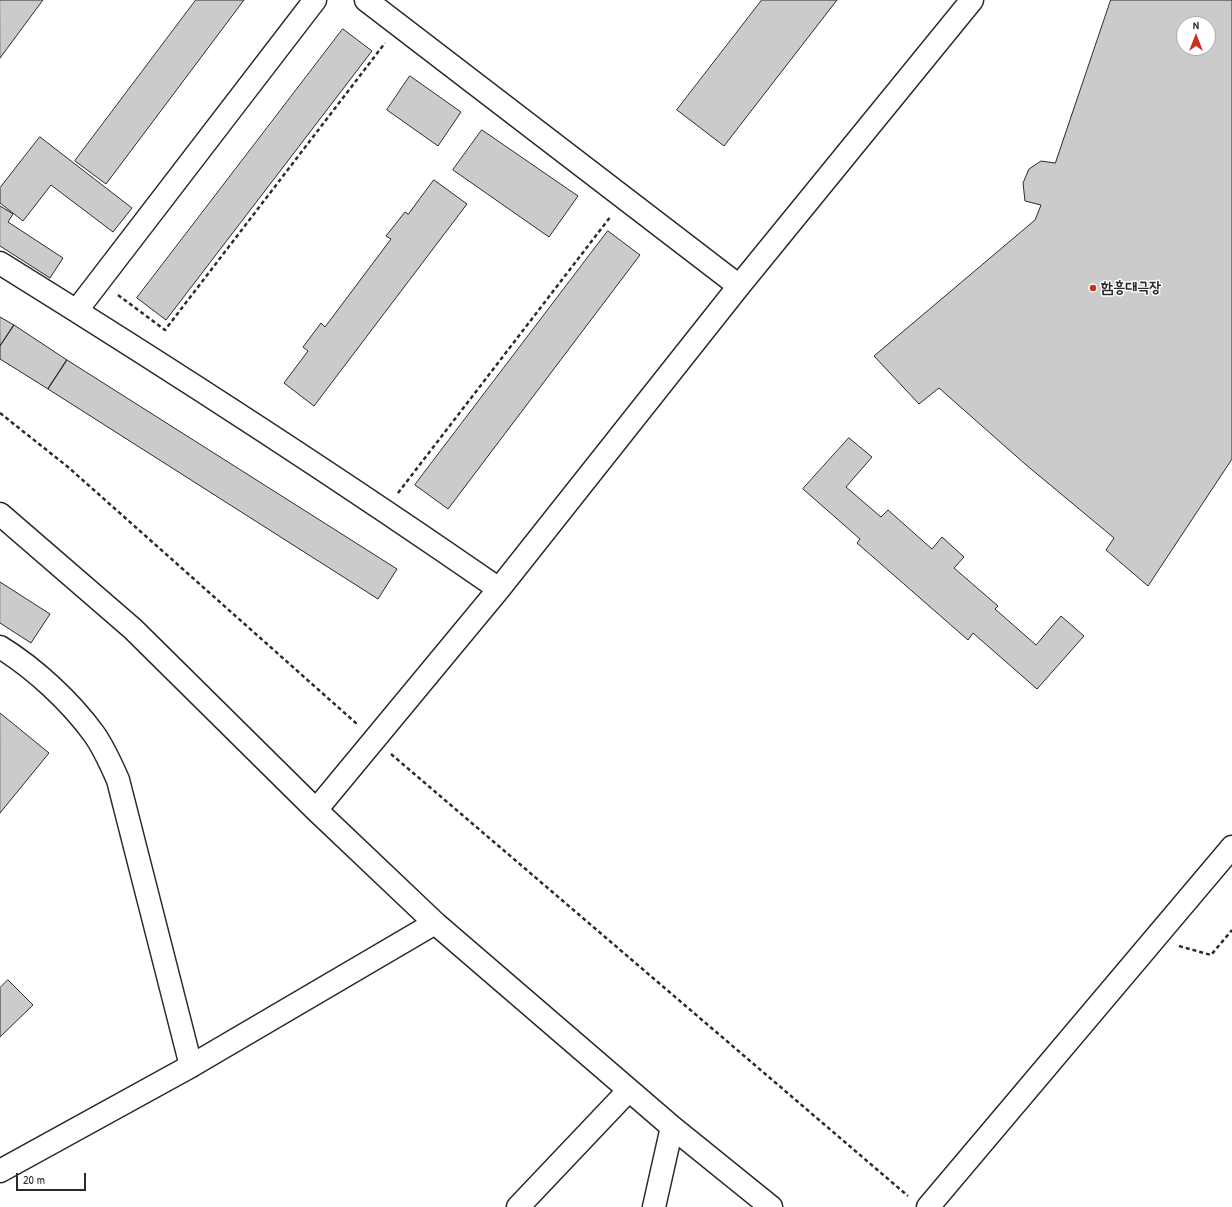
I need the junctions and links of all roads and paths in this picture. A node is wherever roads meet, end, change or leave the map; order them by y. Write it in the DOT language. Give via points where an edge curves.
graph roads {
  1 [pos="315,0"];
  2 [pos="366,0"];
  3 [pos="972,0"];
  4 [pos="399,25"];
  5 [pos="624,198"];
  6 [pos="0,262"];
  7 [pos="100,280"];
  8 [pos="739,286"];
  9 [pos="77,310"];
  10 [pos="0,413"];
  11 [pos="385,510"];
  12 [pos="0,514"];
  13 [pos="499,589"];
  14 [pos="0,647"];
  15 [pos="374,739"];
  16 [pos="316,810"];
  17 [pos="1232,847"];
  18 [pos="435,922"];
  19 [pos="1232,930"];
  20 [pos="1155,939"];
  21 [pos="191,1066"];
  22 [pos="629,1090"];
  23 [pos="672,1127"];
  24 [pos="0,1171"];
  25 [pos="909,1197"];
  26 [pos="518,1207"];
  27 [pos="654,1207"];
  28 [pos="770,1207"];
  29 [pos="928,1207"];
  1 -- 7 [label="street"];
  2 -- 4 [label="street"];
  3 -- 8 [label="street"];
  4 -- 5 [label="street"];
  4 -- 7 [label="path" via="165,330"];
  5 -- 8 [label="street"];
  5 -- 11 [label="path"];
  6 -- 9 [label="street"];
  7 -- 9 [label="street"];
  8 -- 13 [label="street"];
  9 -- 11 [label="street"];
  10 -- 15 [label="path" via="68,467"];
  11 -- 13 [label="street"];
  12 -- 16 [label="street" via="133,629"];
  13 -- 15 [label="street"];
  14 -- 21 [label="street" via="47,683 94,734 107,755 118,780"];
  15 -- 16 [label="street"];
  15 -- 25 [label="path"];
  16 -- 18 [label="street"];
  17 -- 20 [label="street"];
  18 -- 21 [label="street"];
  18 -- 22 [label="street"];
  19 -- 20 [label="path" via="1211,955"];
  20 -- 29 [label="street"];
  21 -- 24 [label="street"];
  22 -- 23 [label="street"];
  22 -- 26 [label="street"];
  23 -- 27 [label="street"];
  23 -- 28 [label="street"];
}
